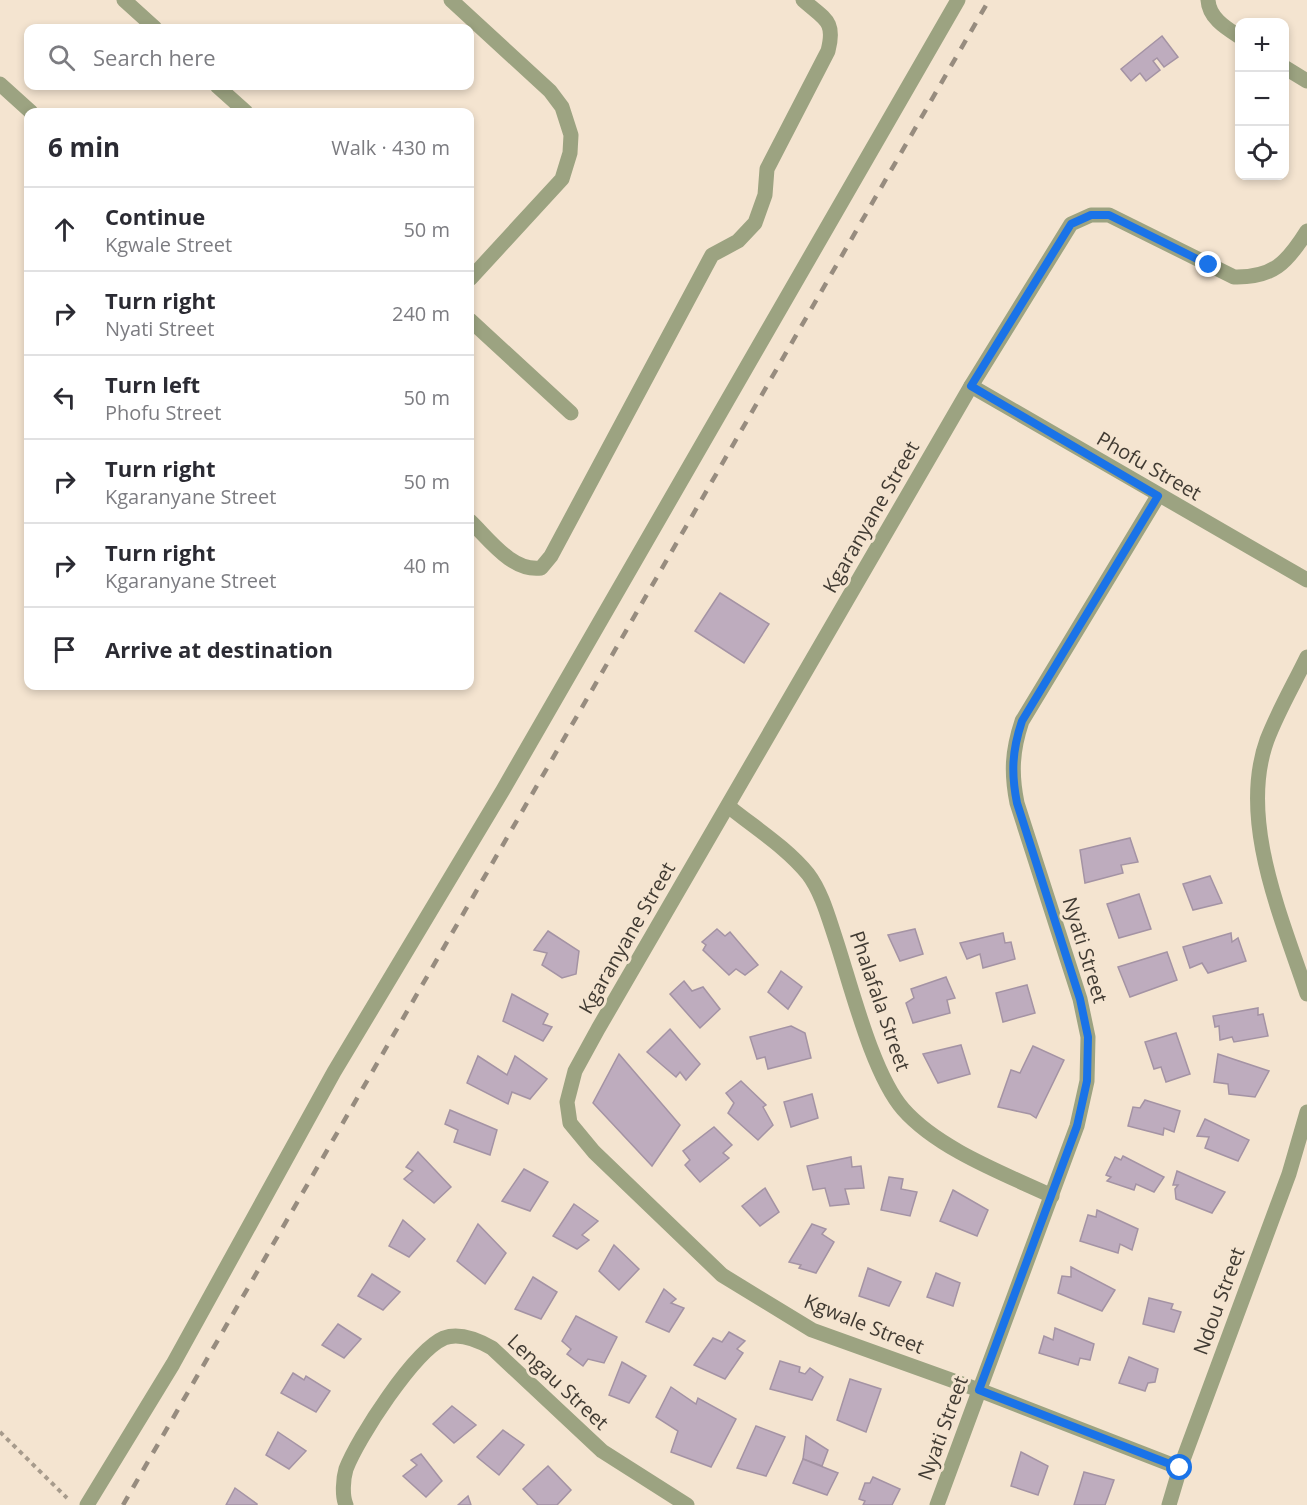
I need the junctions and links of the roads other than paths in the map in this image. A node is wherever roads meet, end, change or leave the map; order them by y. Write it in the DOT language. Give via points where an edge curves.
graph roads {
  1 [pos="124,0"];
  2 [pos="451,0"];
  3 [pos="803,0"];
  4 [pos="958,0"];
  5 [pos="1208,0"];
  6 [pos="151,24"];
  7 [pos="1235,34"];
  8 [pos="1289,69"];
  9 [pos="1307,81"];
  10 [pos="0,84"];
  11 [pos="221,90"];
  12 [pos="27,108"];
  13 [pos="241,108"];
  14 [pos="1307,231"];
  15 [pos="474,275"];
  16 [pos="474,324"];
  17 [pos="971,386"];
  18 [pos="571,413"];
  19 [pos="1158,496"];
  20 [pos="474,525"];
  21 [pos="1307,580"];
  22 [pos="1307,657"];
  23 [pos="728,806"];
  24 [pos="1307,994"];
  25 [pos="575,1071"];
  26 [pos="1307,1112"];
  27 [pos="1052,1197"];
  28 [pos="979,1390"];
  29 [pos="1180,1468"];
  30 [pos="87,1505"];
  31 [pos="346,1505"];
  32 [pos="687,1505"];
  33 [pos="937,1505"];
  34 [pos="1169,1505"];
  1 -- 6 [label="street"];
  2 -- 15 [label="street" via="550,91 562,107 571,135 562,179"];
  3 -- 20 [label="street" via="829,22 832,34 828,51 767,169 765,195 755,223 738,241 712,255 551,556 541,568 528,570 516,564"];
  4 -- 30 [label="street" via="502,790 334,1072 173,1364"];
  5 -- 7 [label="street" via="1222,26"];
  8 -- 9 [label="street"];
  10 -- 12 [label="street"];
  11 -- 13 [label="street"];
  14 -- 17 [label="street, Kgaranyane Street" via="1293,254 1274,271 1254,278 1234,277 1109,215 1091,215 1071,224"];
  16 -- 18 [label="street"];
  17 -- 19 [label="street, Phofu Street"];
  17 -- 23 [label="street, Kgaranyane Street"];
  19 -- 21 [label="street, Phofu Street"];
  19 -- 27 [label="street, Nyati Street" via="1022,721 1013,748 1011,772 1017,803 1080,999 1088,1037 1087,1081 1077,1126"];
  22 -- 24 [label="street" via="1267,741 1257,785 1266,875"];
  23 -- 25 [label="street, Kgaranyane Street"];
  23 -- 27 [label="street, Phalafala Street" via="809,875 826,909 885,1083 904,1110 969,1157"];
  25 -- 28 [label="street, Kgwale Street" via="567,1102 570,1123 580,1137 722,1275 812,1330"];
  26 -- 29 [label="street, Ndou Street" via="1289,1174"];
  27 -- 28 [label="street, Nyati Street"];
  28 -- 29 [label="street, Kgwale Street"];
  28 -- 33 [label="street, Nyati Street"];
  29 -- 34 [label="street, Ndou Street"];
  31 -- 32 [label="street, Lengau Street" via="346,1470 378,1412 435,1344 458,1336 492,1348 602,1451"];
}
